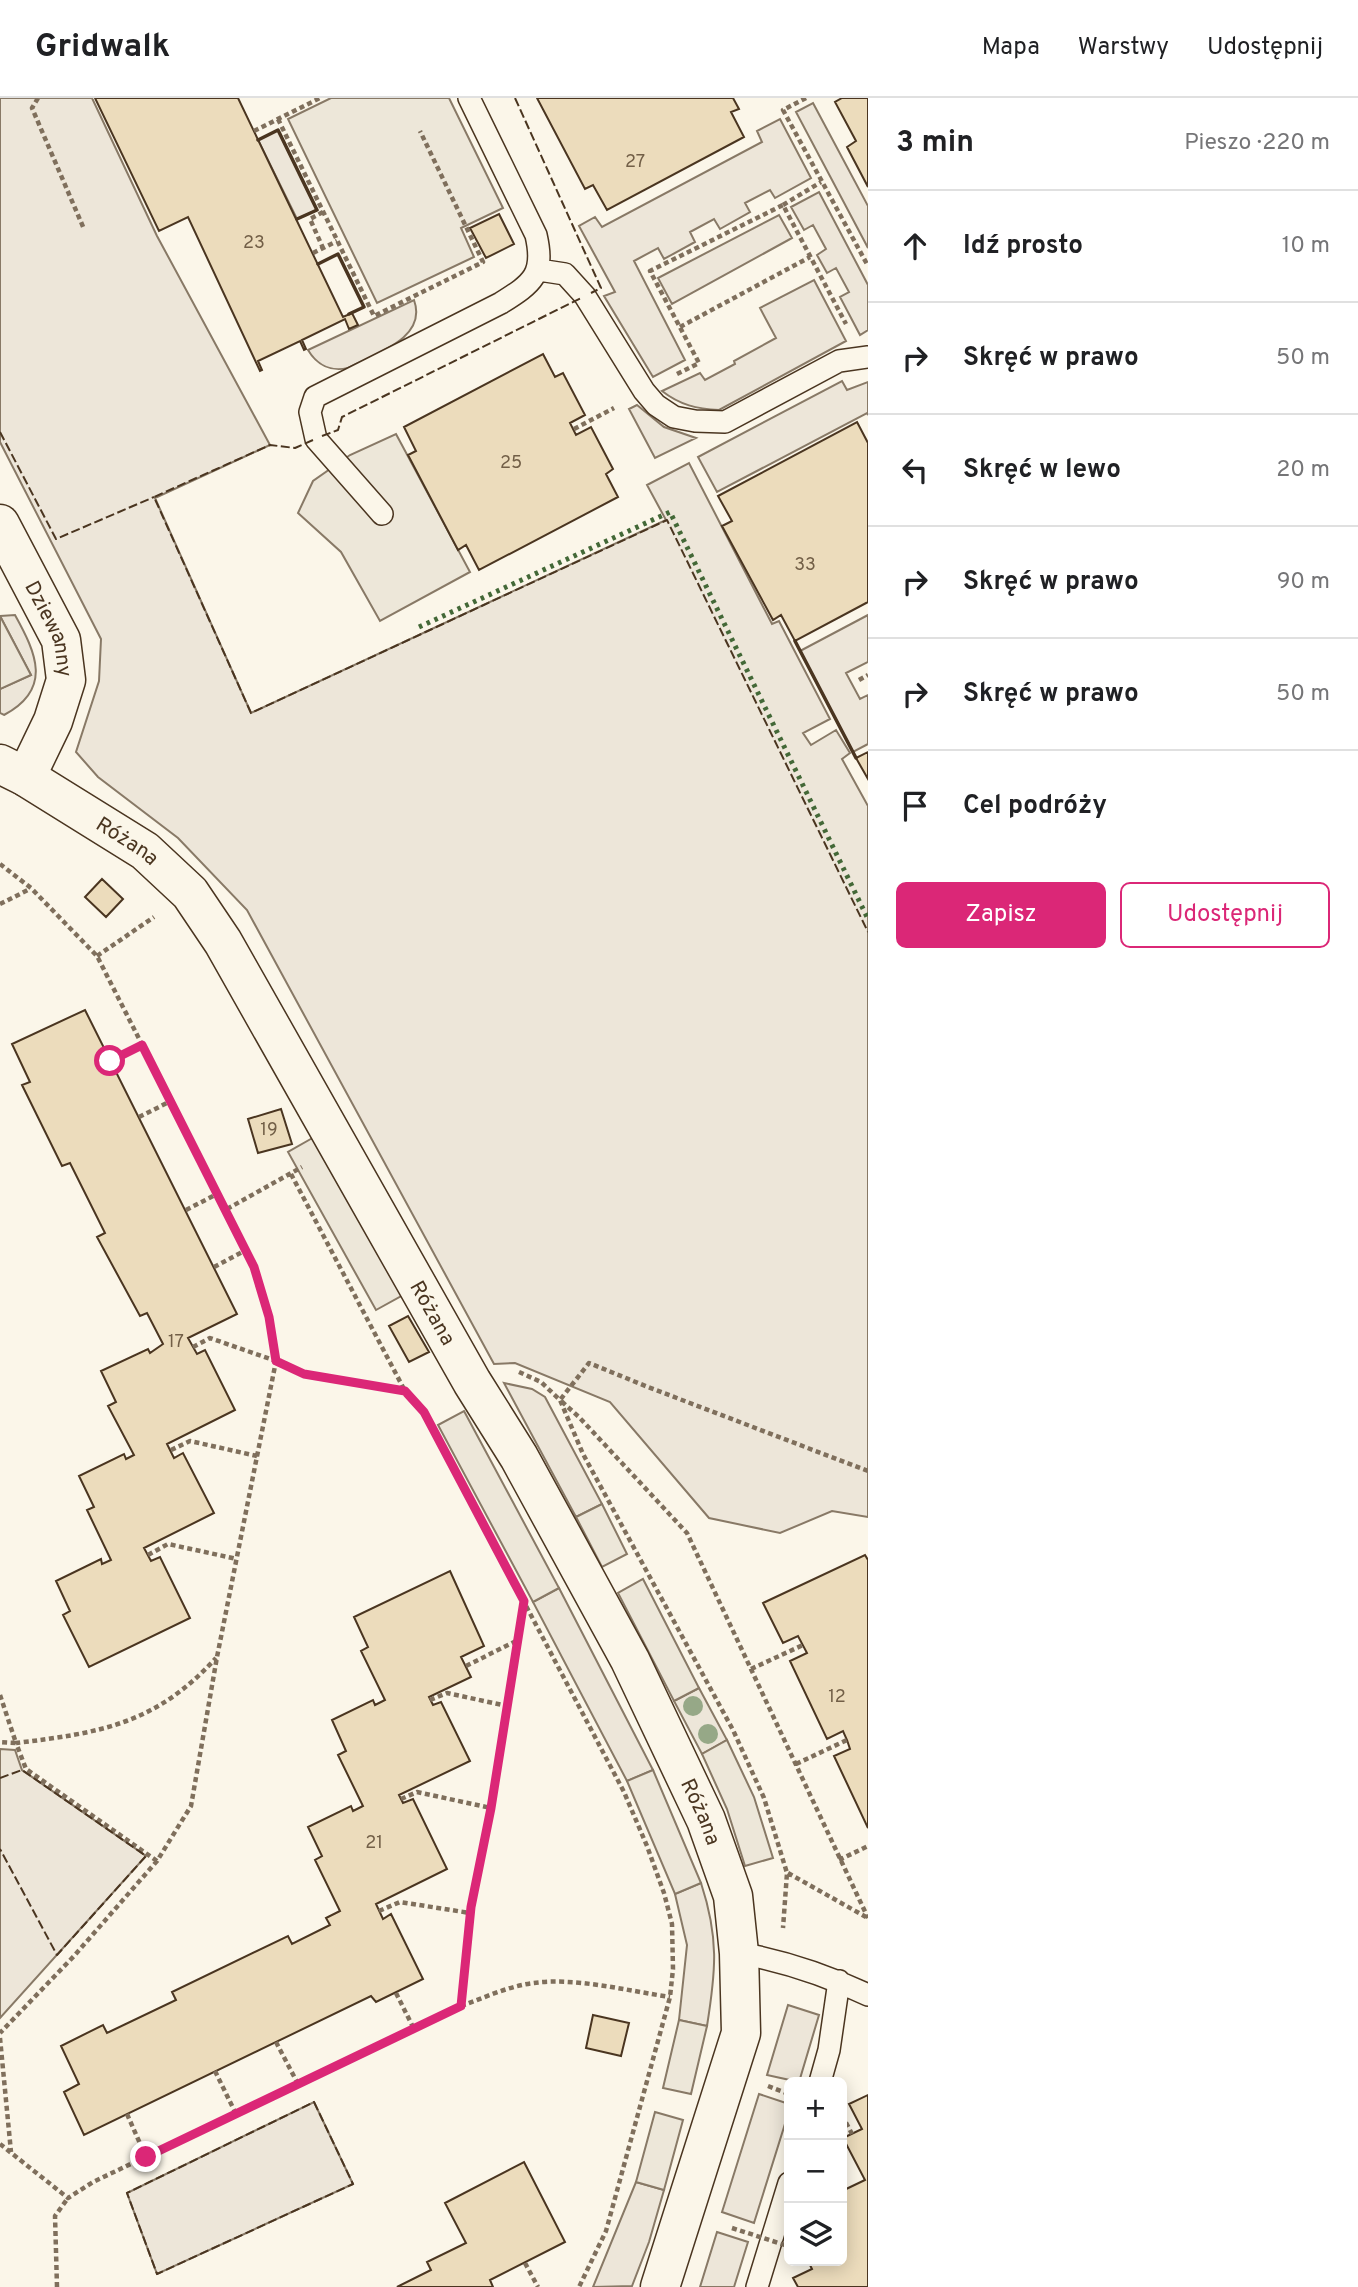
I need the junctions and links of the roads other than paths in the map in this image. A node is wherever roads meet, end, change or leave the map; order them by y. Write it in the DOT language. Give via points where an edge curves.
graph roads {
  1 [pos="469,98"];
  2 [pos="539,270"];
  3 [pos="868,357"];
  4 [pos="382,514"];
  5 [pos="0,524"];
  6 [pos="13,770"];
  7 [pos="738,1952"];
  8 [pos="839,1981"];
  9 [pos="868,1995"];
  10 [pos="821,2077"];
  11 [pos="784,2199"];
  12 [pos="660,2287"];
  13 [pos="757,2287"];
  1 -- 2 [label="lane" via="536,235"];
  2 -- 3 [label="lane" via="565,274 585,296 644,391 674,417 725,422 839,361"];
  2 -- 4 [label="lane" via="523,290 501,303 315,397 310,412 316,439"];
  5 -- 6 [label="street, Dziewanny" via="61,640 65,680 52,721"];
  6 -- 7 [label="street, Różana" via="145,851 190,893 223,942 519,1457 630,1660 706,1820 733,1896"];
  7 -- 8 [label="lane"];
  7 -- 12 [label="street, Różana" via="741,2033"];
  8 -- 9 [label="lane"];
  8 -- 10 [label="lane"];
  11 -- 13 [label="lane"];
}
